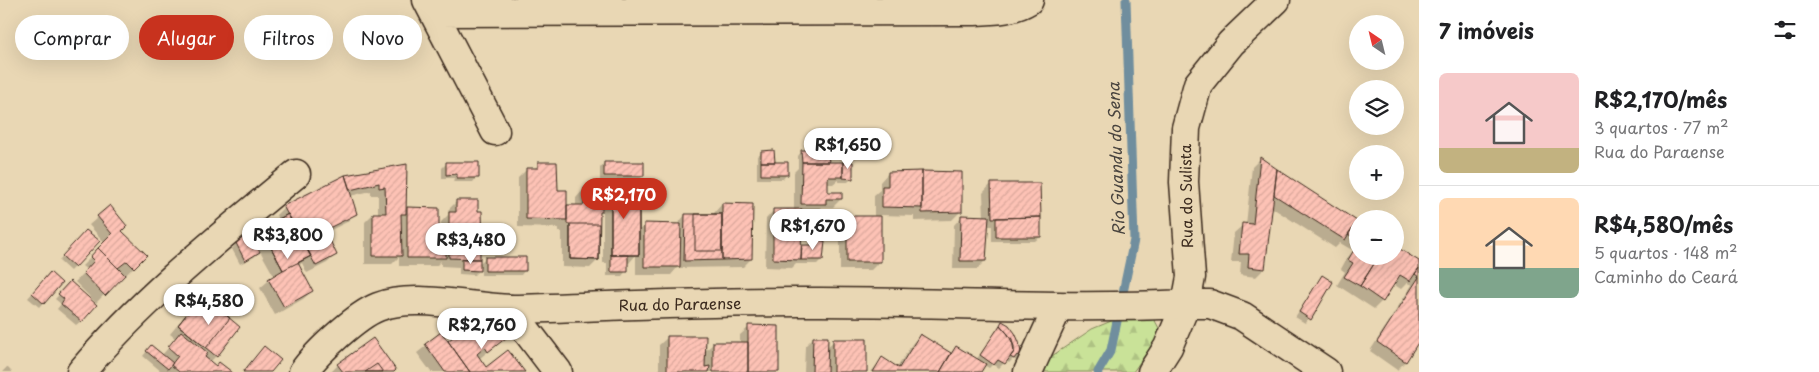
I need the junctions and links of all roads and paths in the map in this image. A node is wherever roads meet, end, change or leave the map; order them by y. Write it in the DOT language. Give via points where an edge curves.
graph roads {
  1 [pos="1029,0"];
  2 [pos="1276,0"];
  3 [pos="430,6"];
  4 [pos="495,131"];
  5 [pos="296,174"];
  6 [pos="1175,305"];
  7 [pos="1071,307"];
  8 [pos="510,309"];
  9 [pos="81,372"];
  10 [pos="303,372"];
  11 [pos="558,372"];
  12 [pos="1028,372"];
  13 [pos="1152,372"];
  14 [pos="1326,372"];
  1 -- 3 [label="street" via="1004,10 971,11"];
  2 -- 6 [label="street, Rua do Sulista" via="1232,43 1198,84 1186,128 1184,182 1190,277"];
  3 -- 4 [label="street"];
  5 -- 9 [label="street" via="188,263 106,342"];
  6 -- 7 [label="street, Rua do Paraense"];
  6 -- 13 [label="street, Rua do Sulista" via="1168,347"];
  6 -- 14 [label="street, Rua do Paraense" via="1210,304 1242,316"];
  7 -- 8 [label="street, Rua do Paraense" via="820,302"];
  7 -- 12 [label="street"];
  8 -- 10 [label="street, Rua do Paraense" via="407,300 378,307 348,326"];
  8 -- 11 [label="street"];
}
